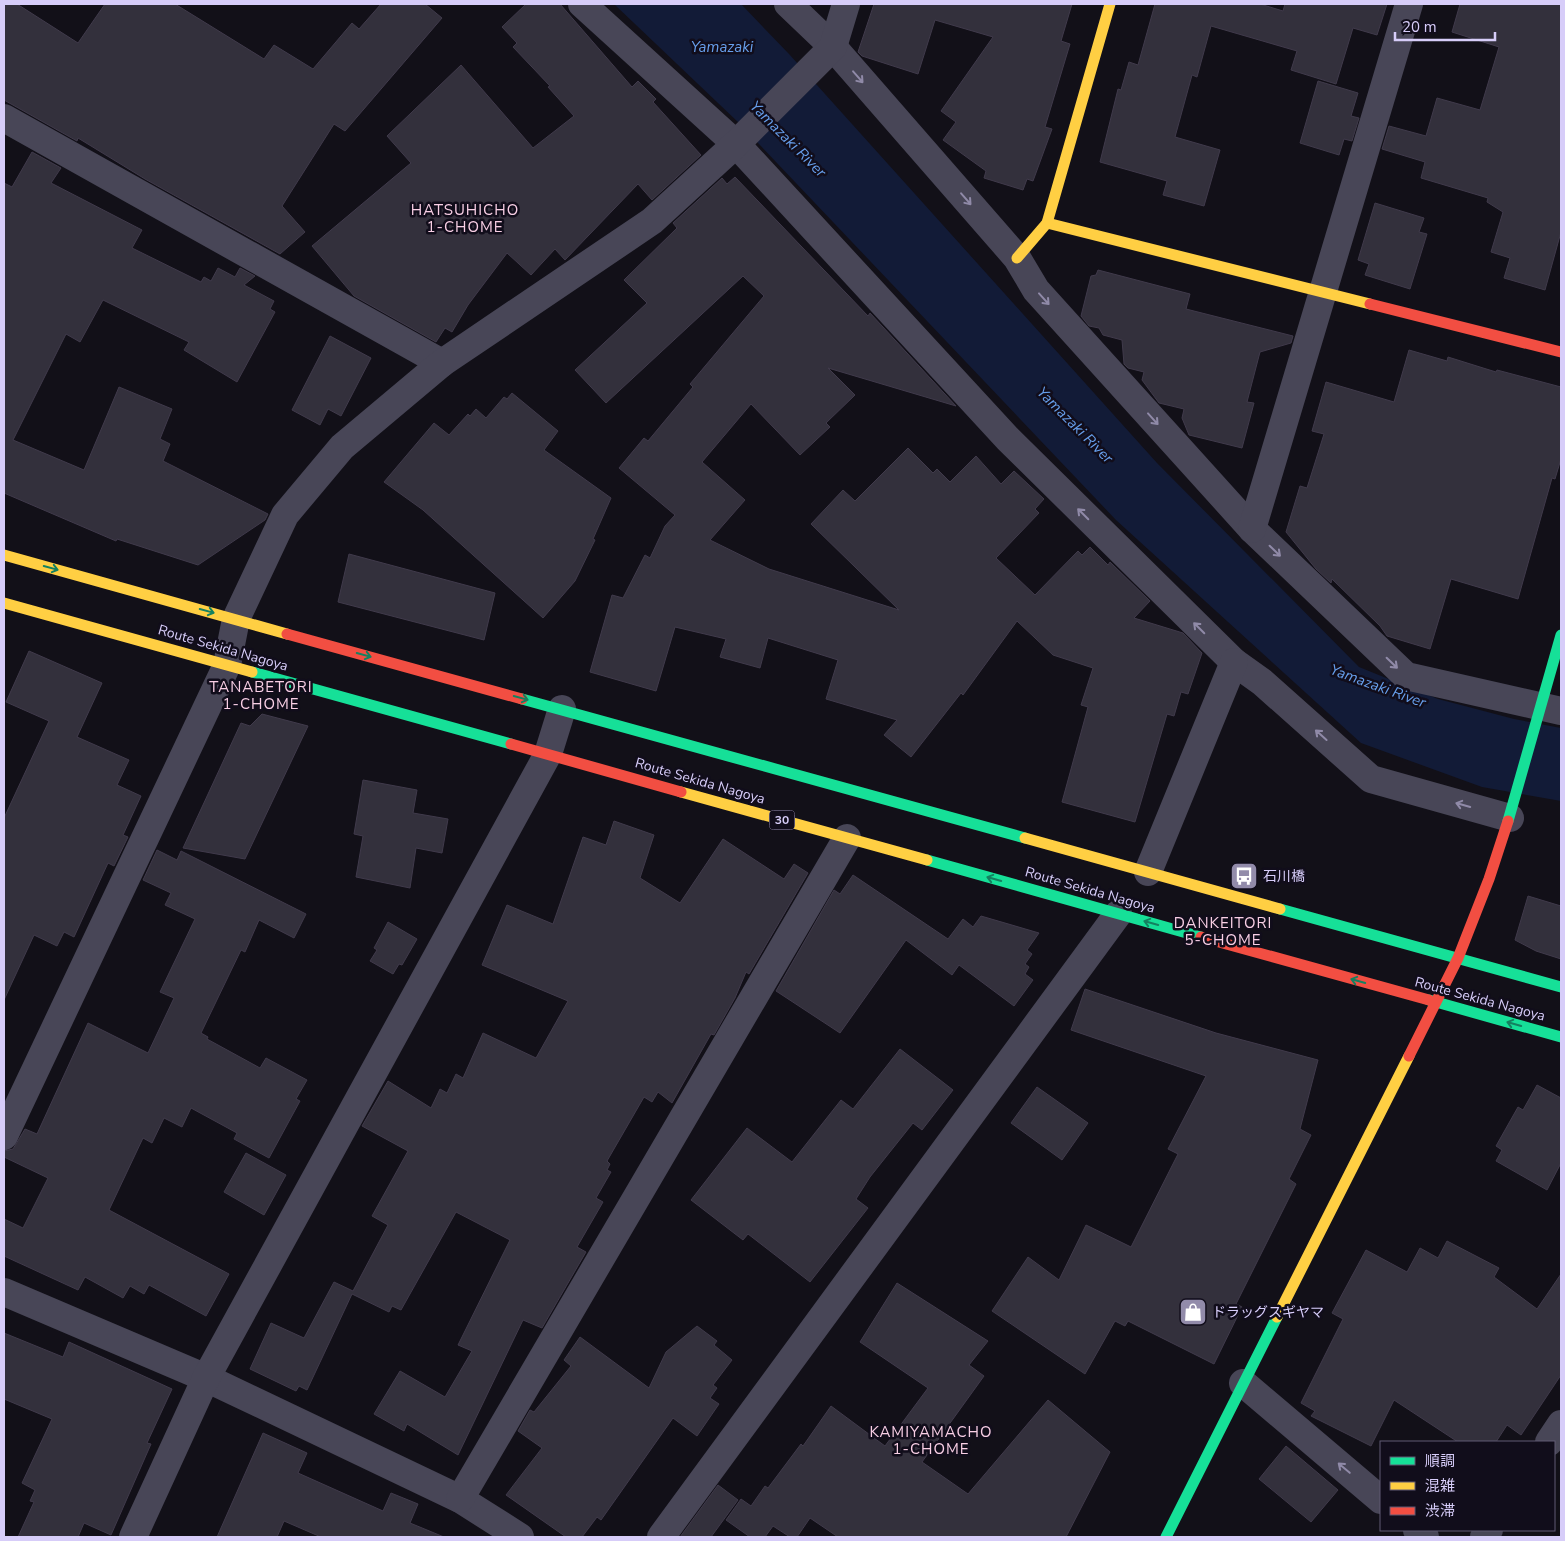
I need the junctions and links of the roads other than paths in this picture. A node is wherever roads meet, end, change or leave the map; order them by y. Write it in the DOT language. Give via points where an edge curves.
graph roads {
  1 [pos="582,4"];
  2 [pos="788,4"];
  3 [pos="846,4"];
  4 [pos="1110,4"];
  5 [pos="1409,4"];
  6 [pos="832,48"];
  7 [pos="4,118"];
  8 [pos="739,140"];
  9 [pos="1047,223"];
  10 [pos="1017,258"];
  11 [pos="1324,291"];
  12 [pos="1561,352"];
  13 [pos="442,363"];
  14 [pos="1252,529"];
  15 [pos="4,555"];
  16 [pos="4,603"];
  17 [pos="236,619"];
  18 [pos="1561,635"];
  19 [pos="1234,662"];
  20 [pos="227,665"];
  21 [pos="562,709"];
  22 [pos="1547,713"];
  23 [pos="548,754"];
  24 [pos="1514,806"];
  25 [pos="847,838"];
  26 [pos="1148,872"];
  27 [pos="1118,914"];
  28 [pos="1458,958"];
  29 [pos="1561,987"];
  30 [pos="1435,1002"];
  31 [pos="1561,1037"];
  32 [pos="4,1136"];
  33 [pos="4,1292"];
  34 [pos="206,1378"];
  35 [pos="1243,1383"];
  36 [pos="1561,1424"];
  37 [pos="1550,1441"];
  38 [pos="460,1499"];
  39 [pos="1380,1499"];
  40 [pos="133,1537"];
  41 [pos="520,1537"];
  42 [pos="661,1537"];
  43 [pos="1166,1537"];
  1 -- 8 [label="street"];
  2 -- 6 [label="street"];
  3 -- 6 [label="street"];
  4 -- 9 [label="main road"];
  5 -- 11 [label="street"];
  6 -- 8 [label="street"];
  6 -- 10 [label="street, one-way"];
  7 -- 13 [label="street"];
  8 -- 13 [label="street" via="652,221"];
  19 -- 8 [label="street, one-way" via="1008,439"];
  9 -- 10 [label="main road"];
  9 -- 11 [label="main road"];
  10 -- 14 [label="street, one-way" via="1036,290"];
  11 -- 12 [label="main road"];
  11 -- 14 [label="street"];
  13 -- 17 [label="street" via="342,447 285,515"];
  14 -- 22 [label="street, one-way" via="1406,676"];
  15 -- 17 [label="main road, one-way"];
  16 -- 20 [label="main road, Route Sekida Nagoya / 30"];
  17 -- 20 [label="street"];
  17 -- 21 [label="main road, one-way"];
  18 -- 22 [label="main road"];
  24 -- 19 [label="street, one-way" via="1371,779 1262,682"];
  19 -- 26 [label="street"];
  20 -- 23 [label="main road, Route Sekida Nagoya / 30"];
  20 -- 32 [label="street"];
  21 -- 23 [label="street"];
  21 -- 26 [label="main road"];
  22 -- 24 [label="main road"];
  23 -- 25 [label="main road, Route Sekida Nagoya / 30"];
  23 -- 34 [label="street"];
  24 -- 28 [label="main road"];
  27 -- 25 [label="main road, Route Sekida Nagoya / 30, one-way"];
  25 -- 38 [label="street"];
  26 -- 28 [label="main road"];
  30 -- 27 [label="main road, Route Sekida Nagoya / 30, one-way"];
  27 -- 42 [label="street"];
  28 -- 29 [label="main road"];
  28 -- 30 [label="main road"];
  31 -- 30 [label="main road, Route Sekida Nagoya / 30, one-way"];
  30 -- 35 [label="main road"];
  33 -- 34 [label="street"];
  34 -- 38 [label="street"];
  34 -- 40 [label="street"];
  39 -- 35 [label="street, one-way"];
  35 -- 43 [label="main road"];
  36 -- 37 [label="street"];
  38 -- 41 [label="street"];
}
